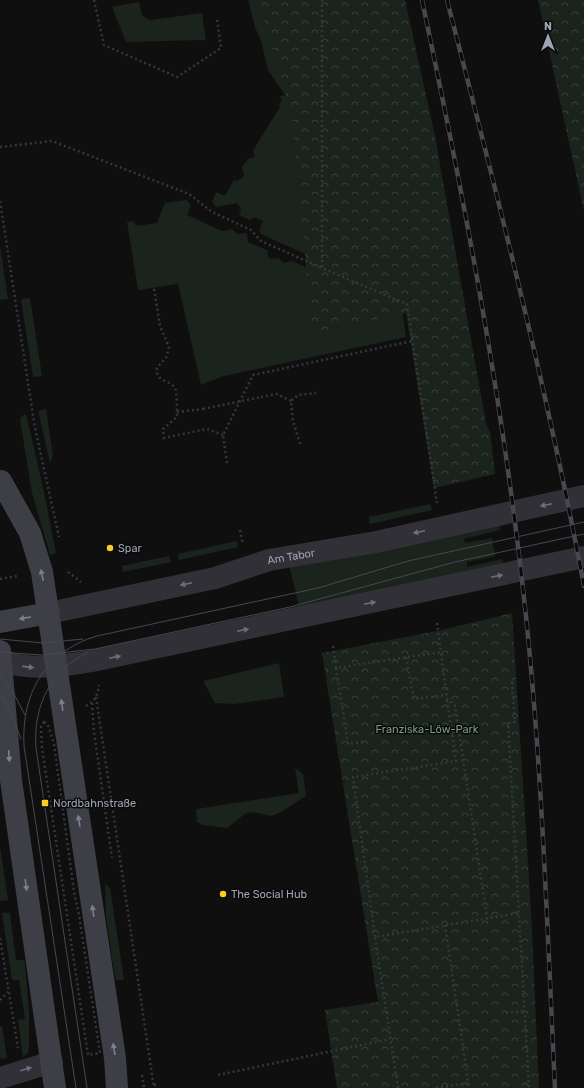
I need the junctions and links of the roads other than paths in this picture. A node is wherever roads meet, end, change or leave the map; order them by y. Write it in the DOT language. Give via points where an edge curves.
graph roads {
  1 [pos="0,483"];
  2 [pos="584,496"];
  3 [pos="584,557"];
  4 [pos="49,613"];
  5 [pos="0,622"];
  6 [pos="0,656"];
  7 [pos="56,667"];
  8 [pos="3,722"];
  9 [pos="52,1062"];
  10 [pos="0,1078"];
  11 [pos="56,1088"];
  12 [pos="117,1088"];
  4 -- 1 [label="main road, one-way" via="42,572 30,533"];
  2 -- 4 [label="street, Am Tabor, one-way" via="376,542 281,557 215,578"];
  7 -- 3 [label="street, one-way"];
  4 -- 5 [label="main road, Am Tabor, one-way"];
  4 -- 7 [label="main road"];
  6 -- 7 [label="street, one-way" via="25,667"];
  6 -- 8 [label="main road"];
  12 -- 7 [label="main road, one-way" via="115,1058"];
  8 -- 9 [label="main road, one-way"];
  10 -- 9 [label="street, one-way"];
  9 -- 11 [label="main road"];
}
